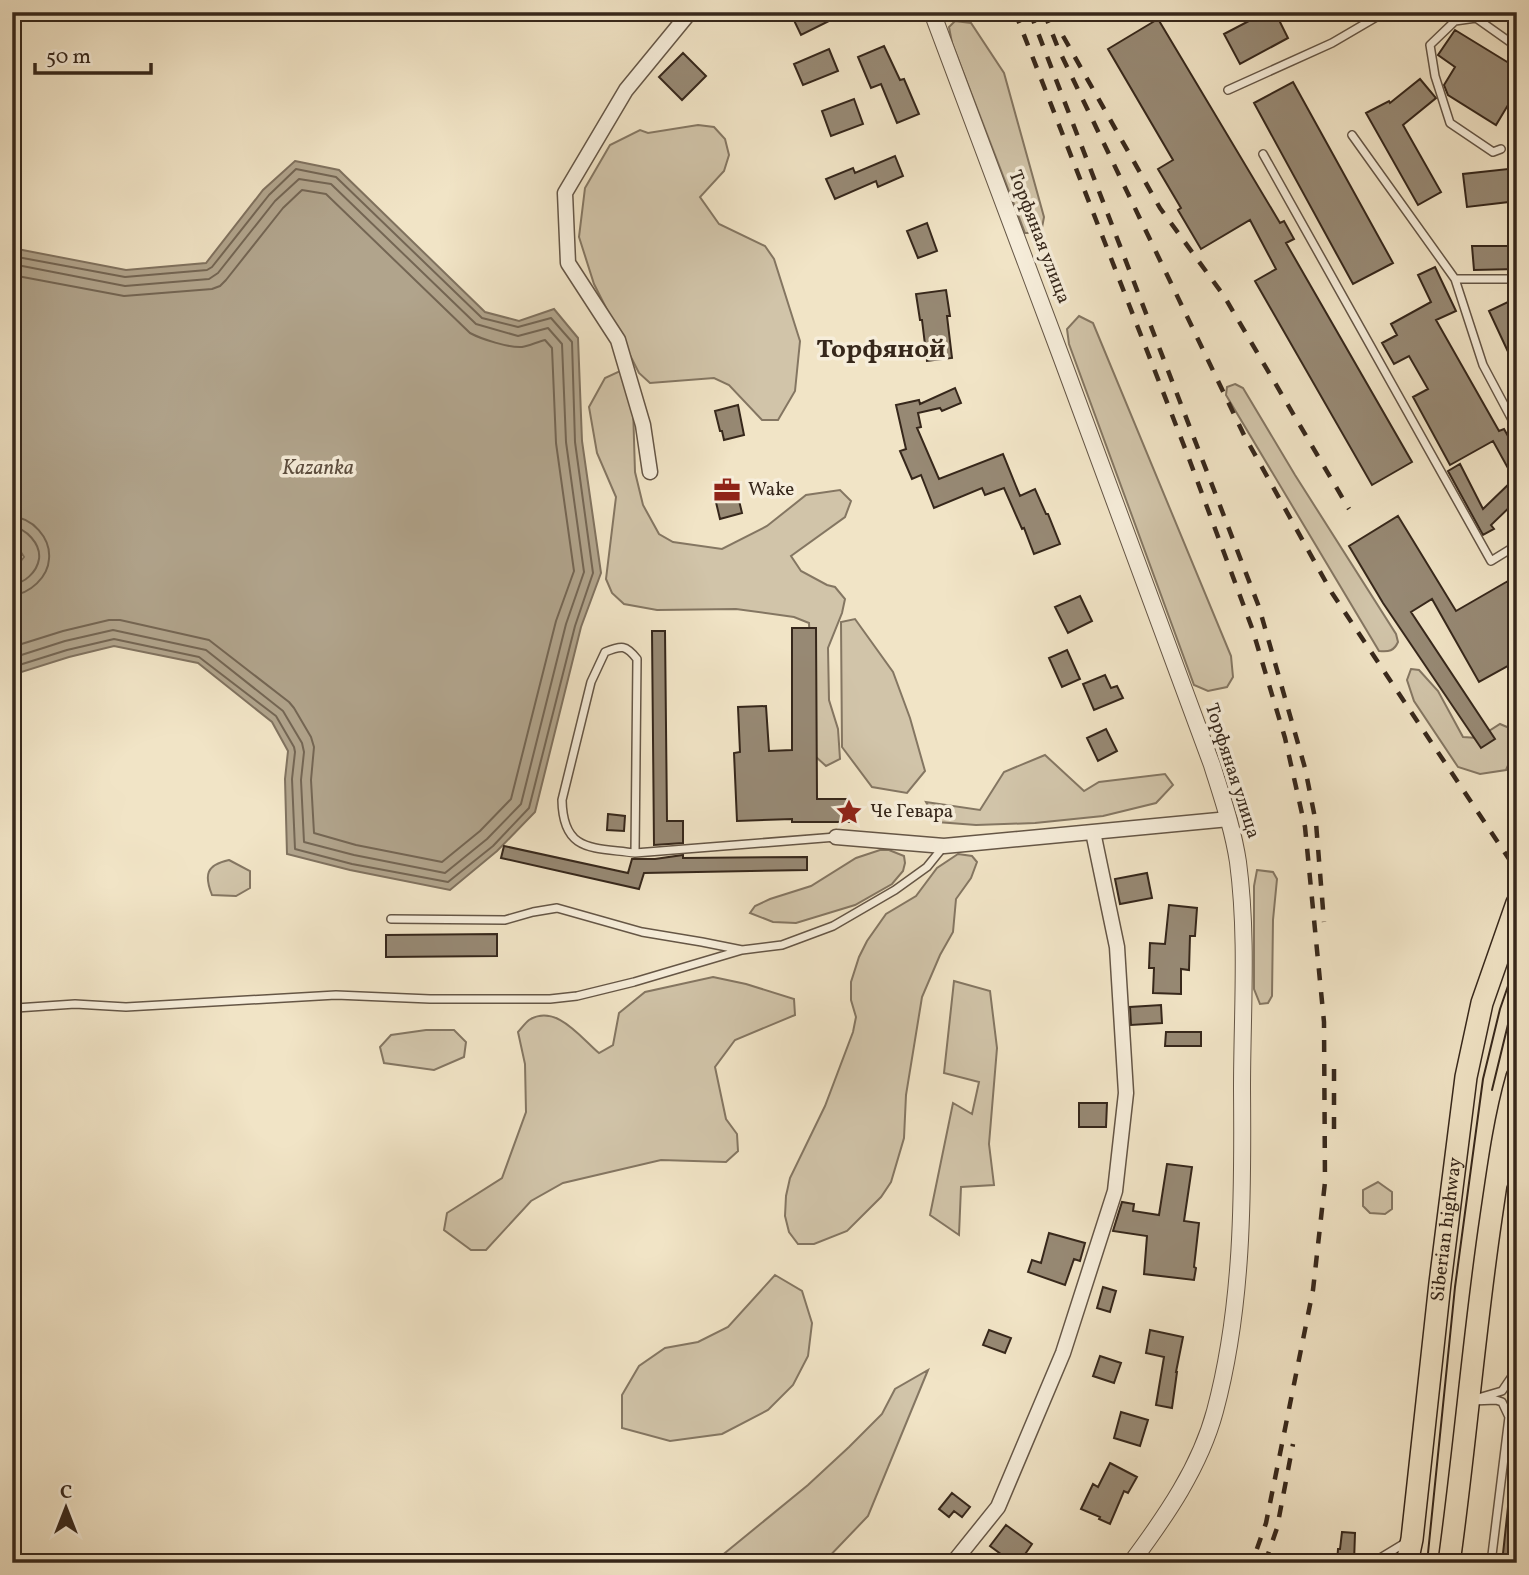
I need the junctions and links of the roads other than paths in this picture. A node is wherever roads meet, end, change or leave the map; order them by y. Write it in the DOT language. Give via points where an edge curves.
graph roads {
  1 [pos="690,12"];
  2 [pos="932,12"];
  3 [pos="1385,12"];
  4 [pos="1517,47"];
  5 [pos="1228,90"];
  6 [pos="1352,135"];
  7 [pos="1501,149"];
  8 [pos="1263,154"];
  9 [pos="1455,279"];
  10 [pos="1517,279"];
  11 [pos="1517,429"];
  12 [pos="650,472"];
  13 [pos="1517,545"];
  14 [pos="1229,819"];
  15 [pos="1093,832"];
  16 [pos="836,837"];
  17 [pos="944,846"];
  18 [pos="635,853"];
  19 [pos="1517,903"];
  20 [pos="391,919"];
  21 [pos="742,950"];
  22 [pos="16,1008"];
  23 [pos="1517,1077"];
  24 [pos="1504,1157"];
  25 [pos="1517,1202"];
  26 [pos="1517,1369"];
  27 [pos="1468,1401"];
  28 [pos="1412,1539"];
  29 [pos="953,1563"];
  30 [pos="1131,1563"];
  31 [pos="1372,1563"];
  32 [pos="1408,1563"];
  33 [pos="1449,1563"];
  34 [pos="1491,1563"];
  1 -- 12 [label="street" via="626,90 565,193 568,262 618,340 643,425"];
  2 -- 14 [label="street, Торфяная улица"];
  3 -- 5 [label="lane" via="1332,43"];
  4 -- 7 [label="lane" via="1476,18 1455,21 1430,45 1450,123 1493,152"];
  6 -- 9 [label="lane"];
  8 -- 13 [label="lane" via="1492,561"];
  9 -- 10 [label="lane"];
  9 -- 11 [label="lane" via="1483,365"];
  14 -- 15 [label="street"];
  14 -- 30 [label="street, Торфяная улица" via="1244,923 1243,1178 1235,1299 1227,1357 1206,1437 1187,1480"];
  15 -- 17 [label="street"];
  15 -- 29 [label="street" via="1119,974 1126,1093 1115,1191 1063,1353 998,1507"];
  16 -- 17 [label="street"];
  16 -- 18 [label="lane"];
  17 -- 21 [label="lane" via="927,867 834,926 782,945"];
  18 -- 18 [label="lane" via="637,659 629,649 618,646 605,652 591,682 562,800 562,819 584,846"];
  19 -- 28 [label="main road, Siberian highway" via="1482,1003 1466,1077"];
  20 -- 21 [label="lane" via="505,920 557,908 642,932"];
  21 -- 22 [label="lane" via="634,982 550,999 336,995"];
  23 -- 24 [label="main road"];
  24 -- 25 [label="lane"];
  24 -- 27 [label="main road" via="1480,1290"];
  26 -- 27 [label="lane" via="1502,1391"];
  27 -- 33 [label="main road"];
  27 -- 34 [label="lane" via="1502,1402 1509,1417"];
  28 -- 31 [label="lane"];
  28 -- 32 [label="main road, Siberian highway"];
}
